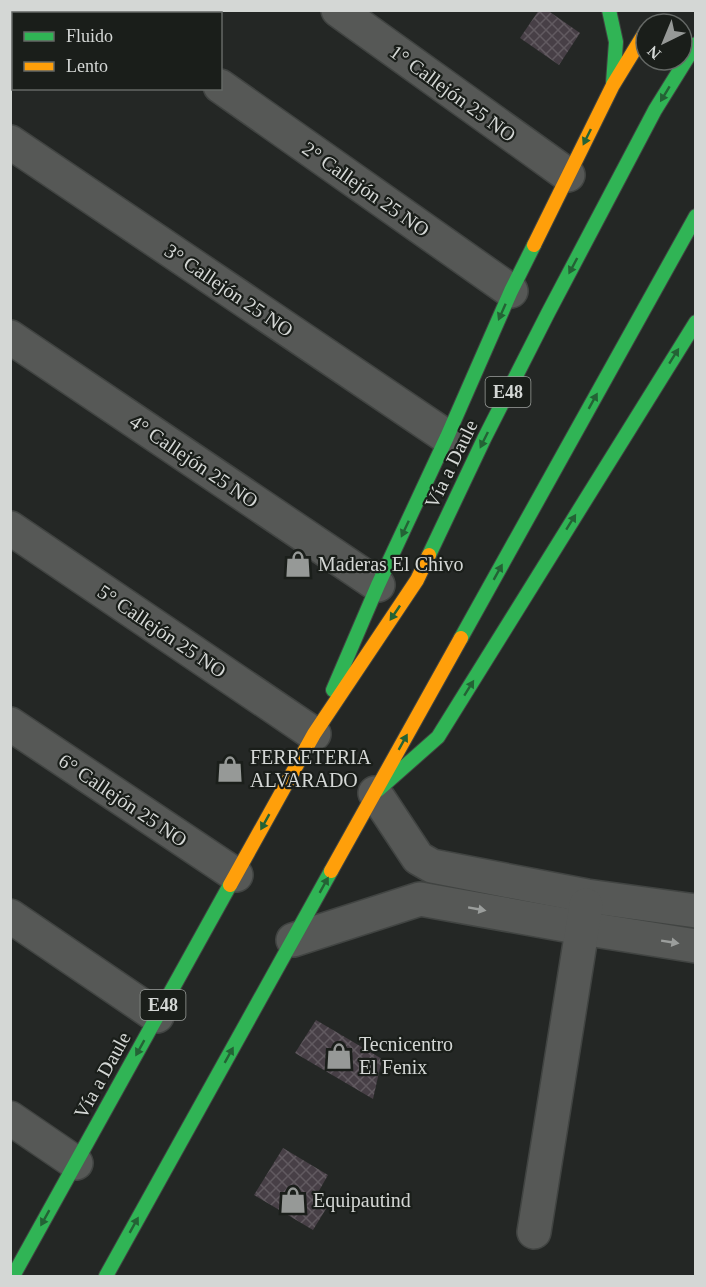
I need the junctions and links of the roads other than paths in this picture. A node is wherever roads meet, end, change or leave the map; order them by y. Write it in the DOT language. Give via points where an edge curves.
graph roads {
  1 [pos="338,10"];
  2 [pos="609,10"];
  3 [pos="696,44"];
  4 [pos="634,51"];
  5 [pos="613,85"];
  6 [pos="222,87"];
  7 [pos="10,142"];
  8 [pos="568,175"];
  9 [pos="696,216"];
  10 [pos="511,291"];
  11 [pos="696,321"];
  12 [pos="10,337"];
  13 [pos="447,437"];
  14 [pos="10,528"];
  15 [pos="378,585"];
  16 [pos="10,724"];
  17 [pos="314,734"];
  18 [pos="375,793"];
  19 [pos="236,875"];
  20 [pos="587,896"];
  21 [pos="696,911"];
  22 [pos="10,916"];
  23 [pos="582,928"];
  24 [pos="293,940"];
  25 [pos="696,946"];
  26 [pos="157,1016"];
  27 [pos="10,1118"];
  28 [pos="76,1163"];
  29 [pos="534,1232"];
  30 [pos="13,1276"];
  31 [pos="106,1276"];
  1 -- 8 [label="street, 1° Callejón 25 NO"];
  2 -- 5 [label="main road" via="616,42"];
  3 -- 17 [label="main road, Vía a Daule / E48, one-way" via="655,110 548,313 417,580"];
  4 -- 5 [label="main road, E48"];
  5 -- 8 [label="main road, Vía a Daule / E48, one-way"];
  6 -- 10 [label="street, 2° Callejón 25 NO"];
  7 -- 13 [label="street, 3° Callejón 25 NO"];
  8 -- 10 [label="main road, Vía a Daule / E48"];
  18 -- 9 [label="main road, one-way"];
  10 -- 13 [label="main road, Vía a Daule / E48, one-way"];
  18 -- 11 [label="main road, one-way" via="438,737"];
  12 -- 15 [label="street, 4° Callejón 25 NO"];
  13 -- 15 [label="main road, Vía a Daule / E48, one-way"];
  14 -- 17 [label="street, 5° Callejón 25 NO"];
  15 -- 17 [label="main road, Vía a Daule / E48"];
  16 -- 19 [label="street, 6° Callejón 25 NO"];
  17 -- 19 [label="main road, Vía a Daule / E48, one-way"];
  18 -- 20 [label="street" via="418,858 432,866"];
  24 -- 18 [label="main road, one-way"];
  19 -- 26 [label="main road, Vía a Daule / E48"];
  20 -- 21 [label="street"];
  20 -- 23 [label="street"];
  22 -- 26 [label="street"];
  24 -- 23 [label="street, one-way" via="420,898"];
  23 -- 25 [label="street, one-way"];
  23 -- 29 [label="street"];
  31 -- 24 [label="main road, one-way"];
  26 -- 28 [label="main road, Vía a Daule / E48, one-way"];
  27 -- 28 [label="street"];
  28 -- 30 [label="main road, Vía a Daule / E48, one-way"];
}
